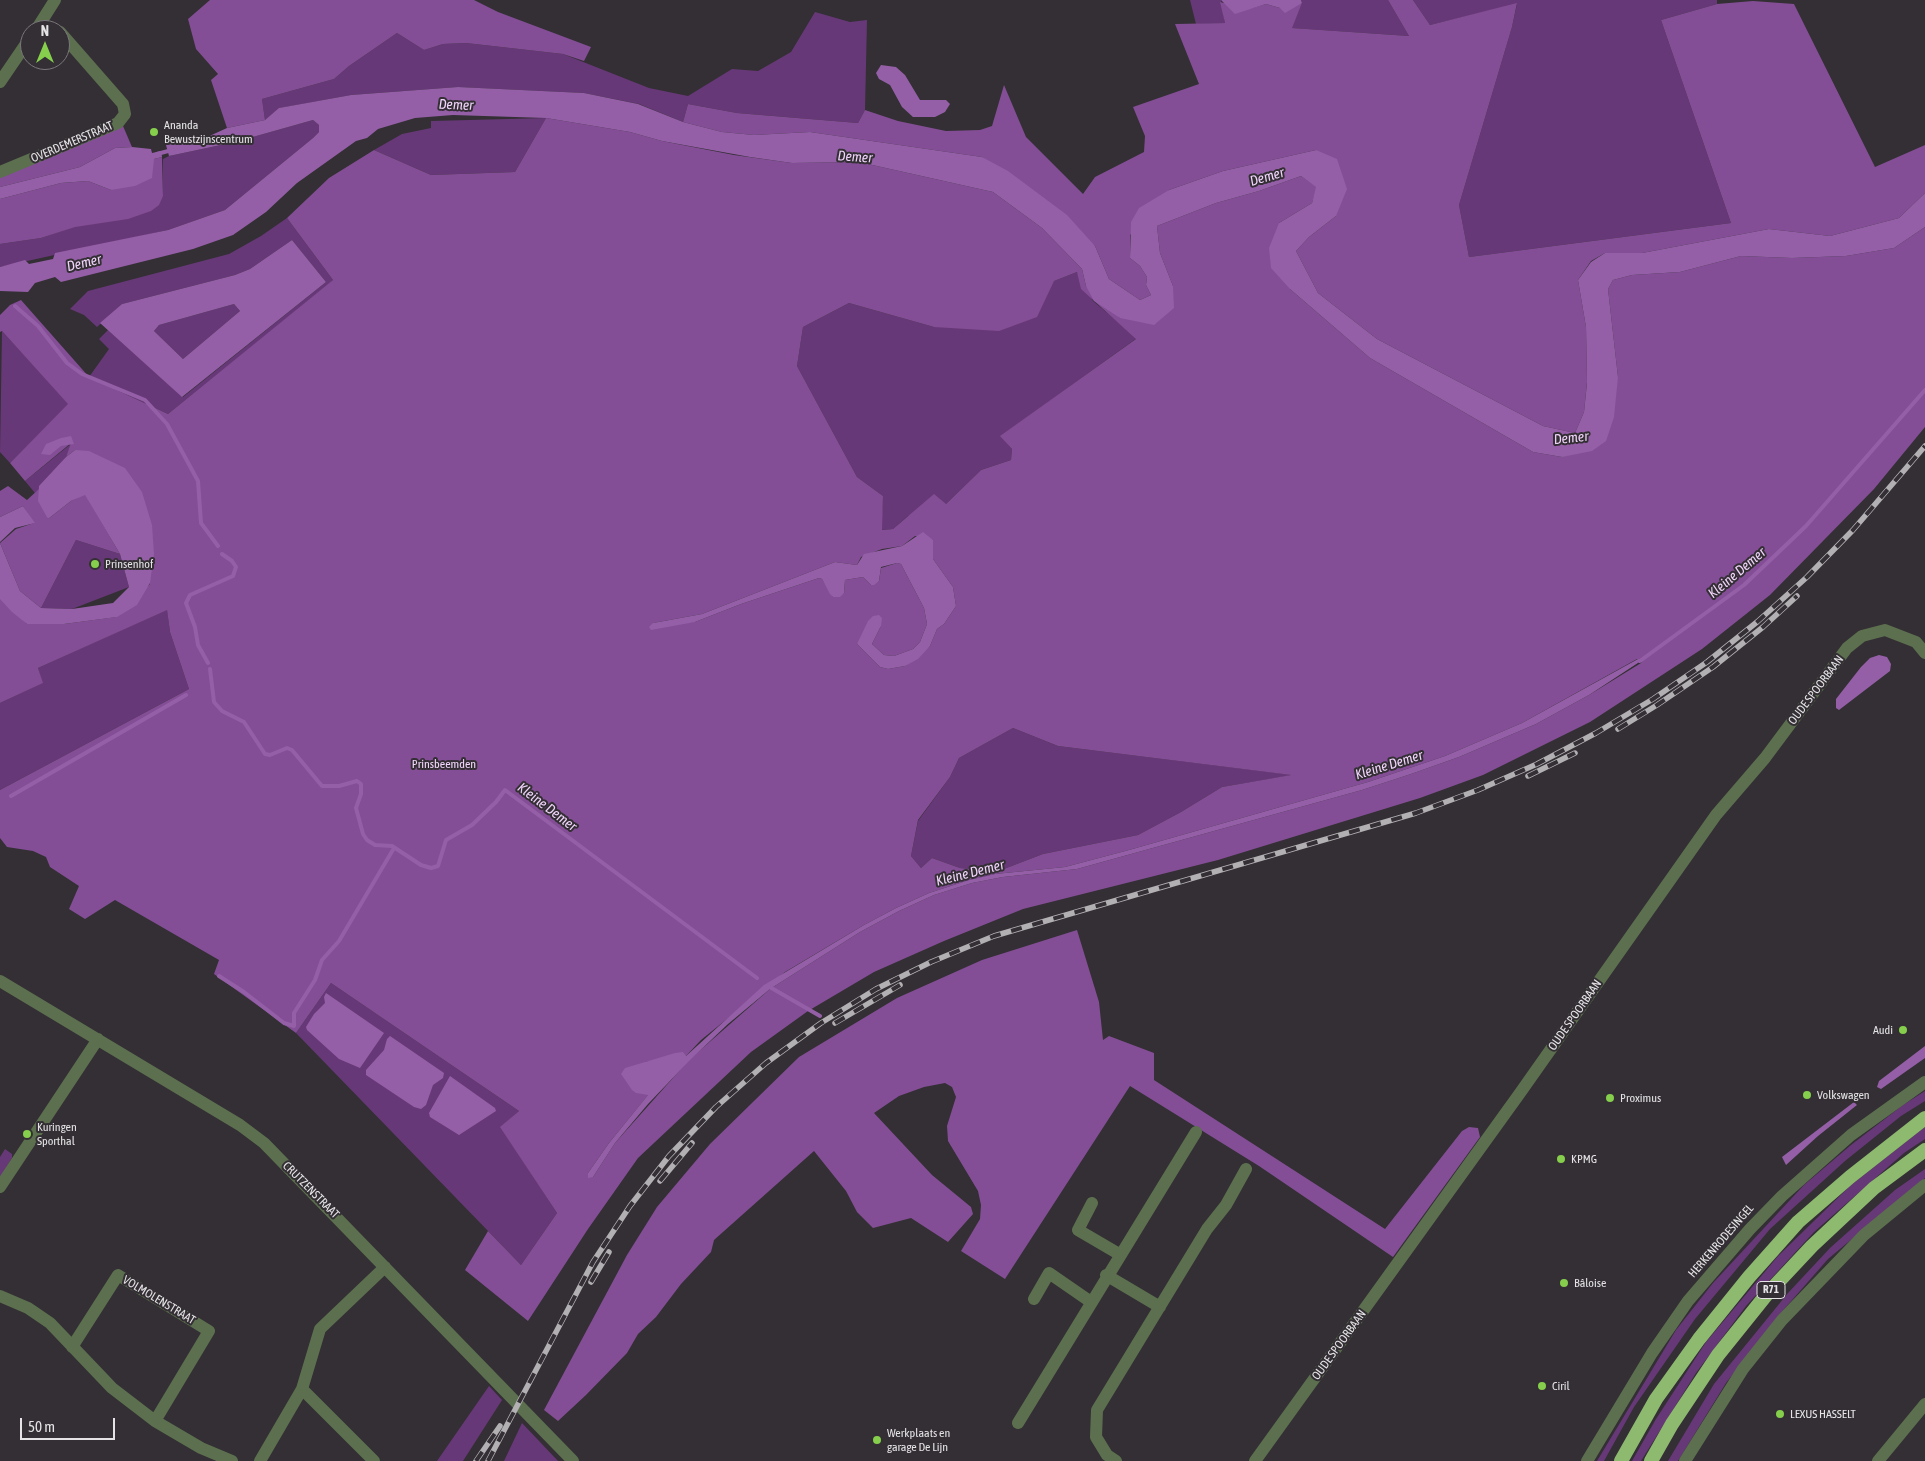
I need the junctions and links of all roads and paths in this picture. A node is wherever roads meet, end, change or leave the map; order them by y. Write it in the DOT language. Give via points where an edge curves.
graph roads {
  1 [pos="55,0"];
  2 [pos="45,16"];
  3 [pos="42,20"];
  4 [pos="49,20"];
  5 [pos="70,43"];
  6 [pos="20,53"];
  7 [pos="0,82"];
  8 [pos="0,172"];
  9 [pos="1925,653"];
  10 [pos="0,982"];
  11 [pos="98,1039"];
  12 [pos="1925,1082"];
  13 [pos="1925,1118"];
  14 [pos="1196,1132"];
  15 [pos="1925,1150"];
  16 [pos="1246,1169"];
  17 [pos="1925,1185"];
  18 [pos="0,1187"];
  19 [pos="1092,1203"];
  20 [pos="1119,1254"];
  21 [pos="385,1267"];
  22 [pos="1106,1275"];
  23 [pos="0,1296"];
  24 [pos="1034,1299"];
  25 [pos="1091,1302"];
  26 [pos="1160,1307"];
  27 [pos="72,1347"];
  28 [pos="302,1389"];
  29 [pos="1925,1404"];
  30 [pos="155,1421"];
  31 [pos="1018,1423"];
  32 [pos="232,1461"];
  33 [pos="260,1461"];
  34 [pos="374,1461"];
  35 [pos="573,1461"];
  36 [pos="1116,1461"];
  37 [pos="1255,1461"];
  38 [pos="1588,1461"];
  39 [pos="1621,1461"];
  40 [pos="1651,1461"];
  41 [pos="1685,1461"];
  42 [pos="1878,1461"];
  1 -- 2 [label="street"];
  2 -- 3 [label="street"];
  2 -- 4 [label="street, OVERDEMERSTRAAT"];
  5 -- 8 [label="street, OVERDEMERSTRAAT" via="124,104 125,114 118,123"];
  6 -- 7 [label="street"];
  9 -- 37 [label="street, OUDE SPOORBAAN" via="1916,642 1885,630 1862,636 1847,648 1764,758 1716,815"];
  10 -- 11 [label="street, CRUTZENSTRAAT"];
  11 -- 18 [label="street"];
  11 -- 21 [label="street, CRUTZENSTRAAT" via="240,1125 264,1143"];
  12 -- 38 [label="street, HERKENRODESINGEL" via="1851,1135 1750,1229 1688,1301 1652,1353"];
  13 -- 39 [label="highway, R71" via="1798,1222 1749,1277 1656,1399"];
  14 -- 20 [label="street"];
  15 -- 40 [label="highway, R71" via="1874,1188 1767,1294 1718,1355"];
  16 -- 26 [label="street"];
  17 -- 41 [label="street" via="1864,1236 1782,1320 1743,1369"];
  19 -- 20 [label="street" via="1078,1230"];
  20 -- 22 [label="street"];
  21 -- 28 [label="street" via="320,1329"];
  21 -- 35 [label="street, CRUTZENSTRAAT"];
  22 -- 25 [label="street"];
  22 -- 26 [label="street"];
  23 -- 27 [label="street" via="28,1308 50,1323"];
  24 -- 25 [label="street" via="1049,1273"];
  25 -- 31 [label="street"];
  26 -- 36 [label="street" via="1097,1410 1096,1436 1107,1456"];
  27 -- 30 [label="street" via="112,1388"];
  27 -- 30 [label="street, VOLMOLENSTRAAT" via="118,1275 209,1330"];
  28 -- 33 [label="street"];
  28 -- 34 [label="street"];
  29 -- 42 [label="street"];
  30 -- 32 [label="street" via="201,1448"];
}
